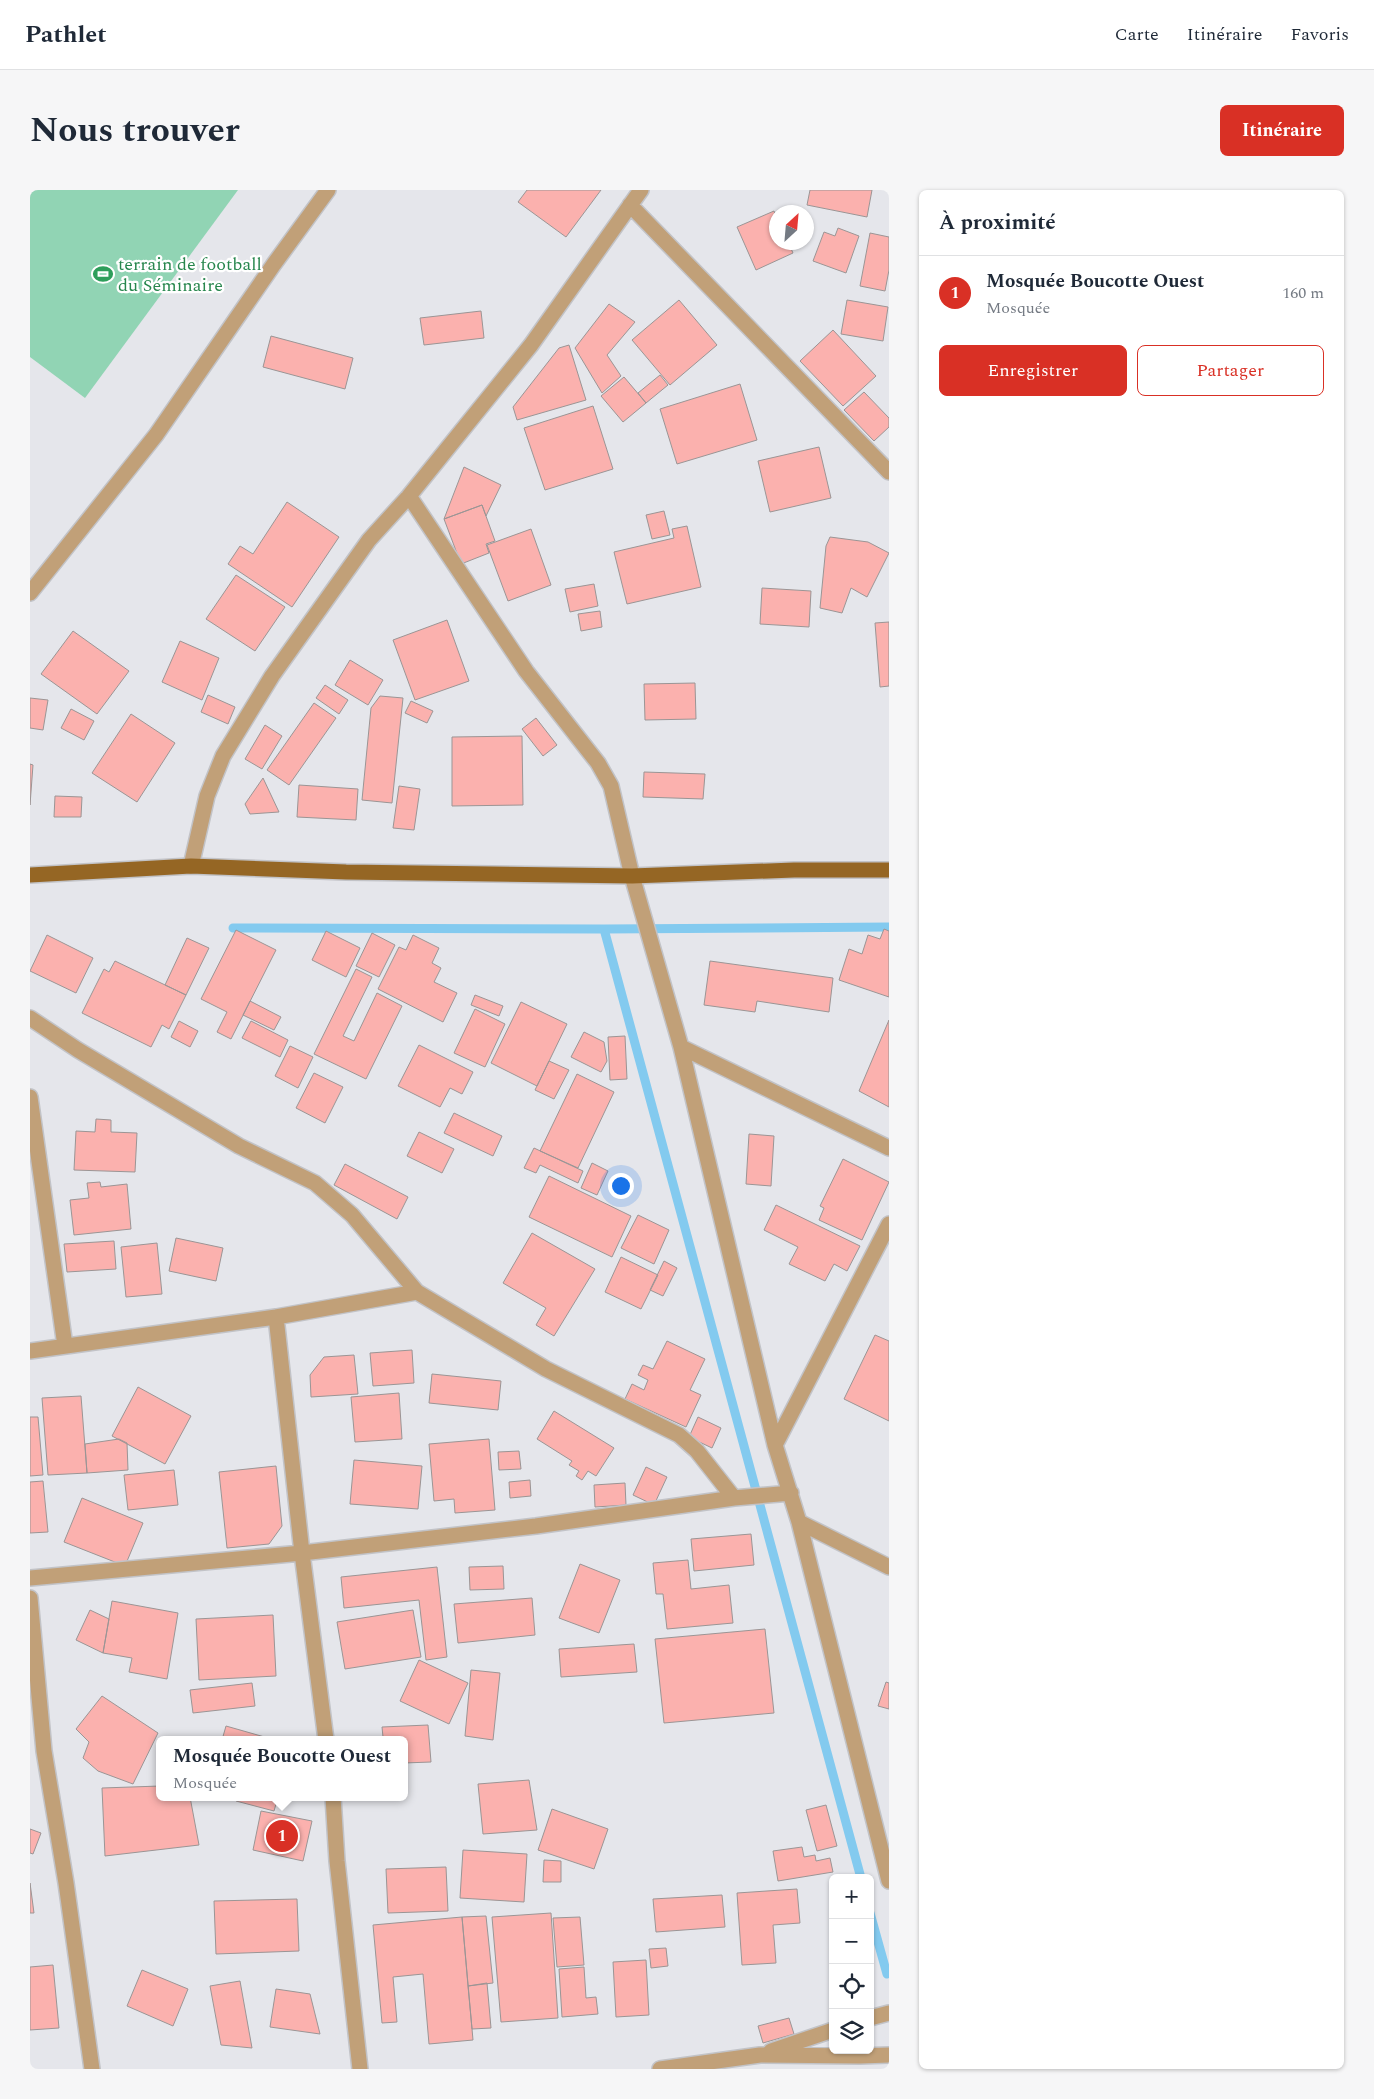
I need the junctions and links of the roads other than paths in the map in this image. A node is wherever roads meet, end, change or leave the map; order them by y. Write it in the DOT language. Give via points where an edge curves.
graph roads {
  1 [pos="328,190"];
  2 [pos="641,190"];
  3 [pos="630,205"];
  4 [pos="889,472"];
  5 [pos="409,496"];
  6 [pos="30,593"];
  7 [pos="191,866"];
  8 [pos="889,870"];
  9 [pos="30,874"];
  10 [pos="632,876"];
  11 [pos="30,1018"];
  12 [pos="681,1047"];
  13 [pos="30,1097"];
  14 [pos="889,1148"];
  15 [pos="889,1224"];
  16 [pos="417,1292"];
  17 [pos="276,1317"];
  18 [pos="65,1346"];
  19 [pos="30,1351"];
  20 [pos="775,1445"];
  21 [pos="791,1493"];
  22 [pos="734,1498"];
  23 [pos="800,1522"];
  24 [pos="302,1553"];
  25 [pos="889,1567"];
  26 [pos="30,1578"];
  27 [pos="30,1598"];
  28 [pos="325,1736"];
  29 [pos="332,1801"];
  30 [pos="889,1881"];
  31 [pos="889,2013"];
  32 [pos="874,2017"];
  33 [pos="829,2031"];
  34 [pos="760,2055"];
  35 [pos="889,2055"];
  36 [pos="857,2063"];
  37 [pos="92,2069"];
  38 [pos="360,2069"];
  39 [pos="660,2069"];
  1 -- 6 [label="street" via="156,434"];
  2 -- 3 [label="street"];
  3 -- 4 [label="street"];
  3 -- 5 [label="street" via="531,345"];
  5 -- 7 [label="street" via="357,556 272,676 223,756 207,796"];
  5 -- 10 [label="street" via="526,672 598,763 612,786"];
  7 -- 9 [label="main road"];
  7 -- 10 [label="main road"];
  8 -- 10 [label="main road"];
  10 -- 12 [label="street"];
  11 -- 16 [label="street" via="239,1146 315,1183 352,1215"];
  12 -- 14 [label="street"];
  12 -- 20 [label="street"];
  13 -- 18 [label="street"];
  15 -- 20 [label="street"];
  16 -- 17 [label="street"];
  16 -- 22 [label="street" via="546,1370 679,1435 697,1451"];
  17 -- 18 [label="street"];
  17 -- 24 [label="street"];
  18 -- 19 [label="street"];
  20 -- 21 [label="street"];
  21 -- 22 [label="street"];
  21 -- 23 [label="street"];
  22 -- 24 [label="street" via="536,1526"];
  23 -- 25 [label="street"];
  23 -- 30 [label="street"];
  24 -- 26 [label="street"];
  24 -- 28 [label="street"];
  27 -- 37 [label="street" via="44,1751"];
  29 -- 38 [label="street"];
  31 -- 32 [label="street"];
  33 -- 34 [label="street"];
  34 -- 36 [label="street"];
  34 -- 39 [label="street"];
  35 -- 36 [label="street"];
}
